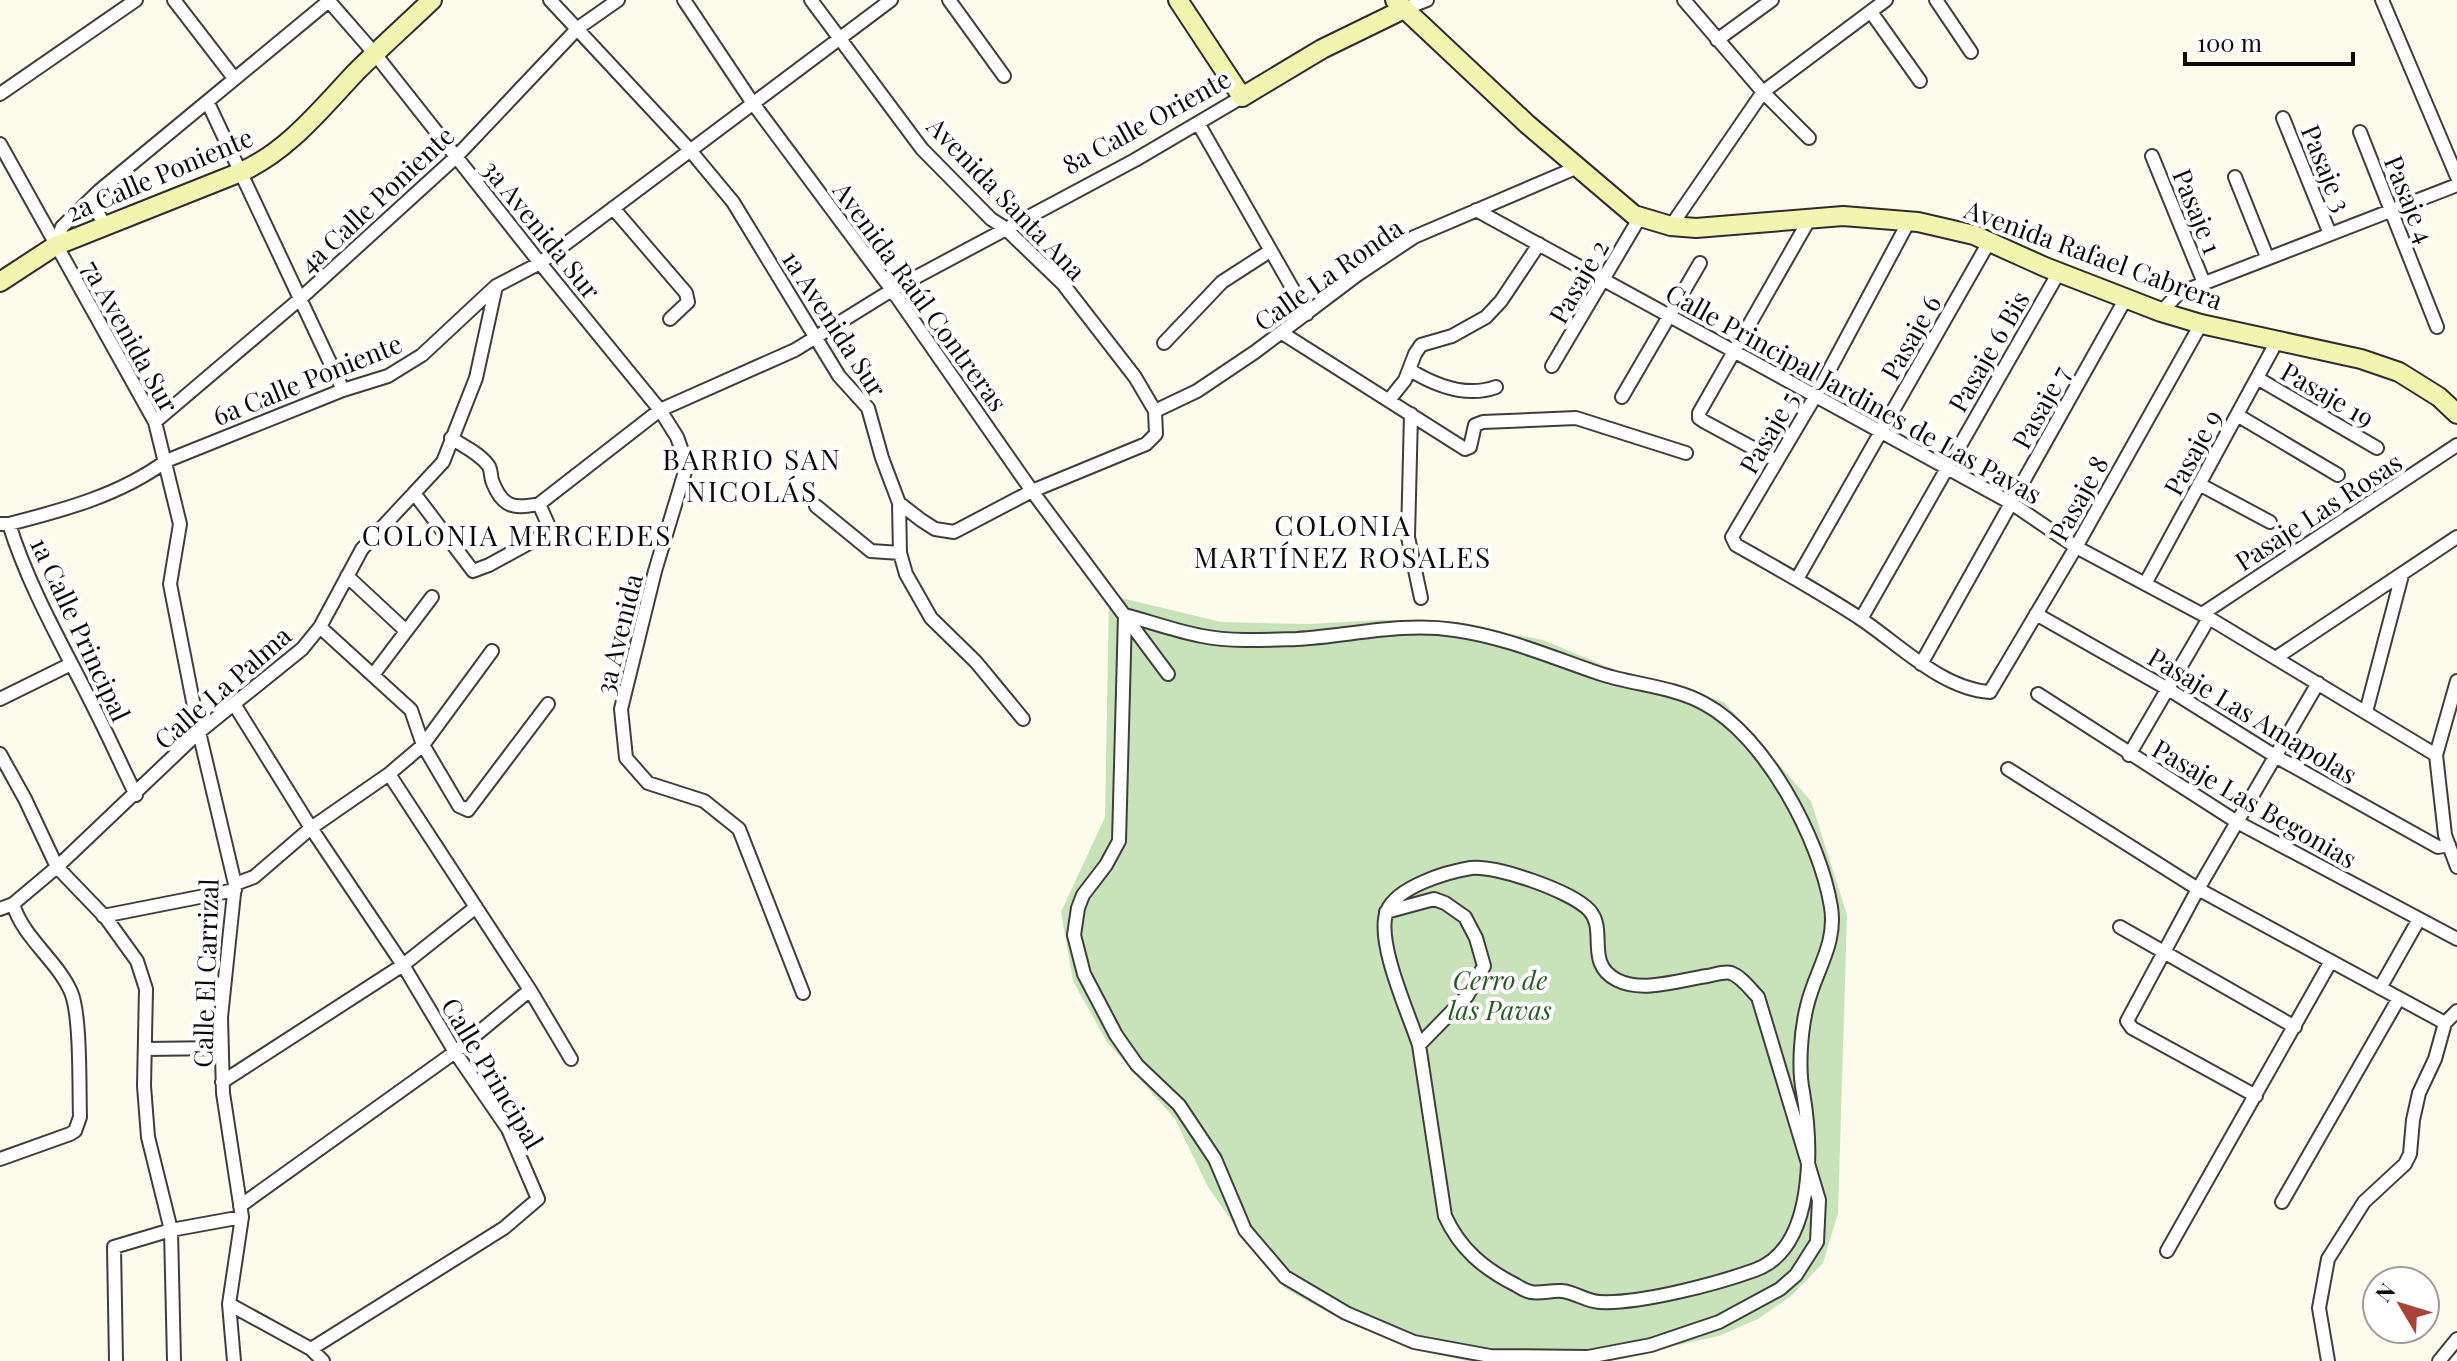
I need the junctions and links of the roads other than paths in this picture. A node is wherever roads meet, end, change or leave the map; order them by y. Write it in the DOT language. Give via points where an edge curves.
graph roads {
  1 [pos="136,0"];
  2 [pos="174,0"];
  3 [pos="329,0"];
  4 [pos="432,0"];
  5 [pos="550,0"];
  6 [pos="618,0"];
  7 [pos="684,0"];
  8 [pos="811,0"];
  9 [pos="891,0"];
  10 [pos="949,0"];
  11 [pos="1178,0"];
  12 [pos="1427,0"];
  13 [pos="1684,0"];
  14 [pos="1772,0"];
  15 [pos="1886,0"];
  16 [pos="1936,0"];
  17 [pos="2382,0"];
  18 [pos="1399,5"];
  19 [pos="1871,12"];
  20 [pos="578,28"];
  21 [pos="841,37"];
  22 [pos="1717,40"];
  23 [pos="1971,52"];
  24 [pos="375,54"];
  25 [pos="1004,76"];
  26 [pos="234,78"];
  27 [pos="1920,81"];
  28 [pos="1763,92"];
  29 [pos="0,94"];
  30 [pos="1242,97"];
  31 [pos="752,102"];
  32 [pos="208,103"];
  33 [pos="2283,118"];
  34 [pos="1198,123"];
  35 [pos="2360,132"];
  36 [pos="1809,138"];
  37 [pos="0,144"];
  38 [pos="689,149"];
  39 [pos="2152,156"];
  40 [pos="456,157"];
  41 [pos="1578,167"];
  42 [pos="241,172"];
  43 [pos="2235,177"];
  44 [pos="2457,177"];
  45 [pos="2457,185"];
  46 [pos="90,200"];
  47 [pos="613,208"];
  48 [pos="1476,210"];
  49 [pos="2390,211"];
  50 [pos="1640,217"];
  51 [pos="1810,218"];
  52 [pos="1909,221"];
  53 [pos="105,225"];
  54 [pos="1671,226"];
  55 [pos="1005,228"];
  56 [pos="2330,234"];
  57 [pos="1989,242"];
  58 [pos="1539,244"];
  59 [pos="55,246"];
  60 [pos="1270,251"];
  61 [pos="2267,257"];
  62 [pos="540,263"];
  63 [pos="1700,263"];
  64 [pos="2059,272"];
  65 [pos="1605,280"];
  66 [pos="0,282"];
  67 [pos="2204,283"];
  68 [pos="496,286"];
  69 [pos="892,290"];
  70 [pos="301,298"];
  71 [pos="2126,298"];
  72 [pos="2161,312"];
  73 [pos="1307,314"];
  74 [pos="1670,316"];
  75 [pos="670,319"];
  76 [pos="2201,324"];
  77 [pos="2437,327"];
  78 [pos="1282,333"];
  79 [pos="816,337"];
  80 [pos="2277,341"];
  81 [pos="1164,343"];
  82 [pos="1735,351"];
  83 [pos="1552,366"];
  84 [pos="1410,370"];
  85 [pos="2257,378"];
  86 [pos="1496,387"];
  87 [pos="343,390"];
  88 [pos="1816,395"];
  89 [pos="1622,397"];
  90 [pos="1389,400"];
  91 [pos="660,410"];
  92 [pos="1155,411"];
  93 [pos="1411,414"];
  94 [pos="2457,414"];
  95 [pos="2237,415"];
  96 [pos="155,422"];
  97 [pos="1882,431"];
  98 [pos="451,438"];
  99 [pos="2457,445"];
  100 [pos="2377,448"];
  101 [pos="1686,453"];
  102 [pos="166,461"];
  103 [pos="1777,461"];
  104 [pos="1947,467"];
  105 [pos="2338,475"];
  106 [pos="2199,484"];
  107 [pos="1032,491"];
  108 [pos="414,493"];
  109 [pos="899,503"];
  110 [pos="2011,503"];
  111 [pos="539,504"];
  112 [pos="816,506"];
  113 [pos="2270,522"];
  114 [pos="5,524"];
  115 [pos="551,531"];
  116 [pos="569,537"];
  117 [pos="2457,537"];
  118 [pos="2076,547"];
  119 [pos="900,553"];
  120 [pos="2402,575"];
  121 [pos="347,576"];
  122 [pos="1797,579"];
  123 [pos="2145,584"];
  124 [pos="432,597"];
  125 [pos="1421,598"];
  126 [pos="2036,614"];
  127 [pos="1125,615"];
  128 [pos="2206,616"];
  129 [pos="1861,619"];
  130 [pos="320,627"];
  131 [pos="405,630"];
  132 [pos="492,651"];
  133 [pos="2277,657"];
  134 [pos="71,664"];
  135 [pos="1921,664"];
  136 [pos="1168,674"];
  137 [pos="373,675"];
  138 [pos="2457,681"];
  139 [pos="2318,683"];
  140 [pos="2168,689"];
  141 [pos="2038,694"];
  142 [pos="0,699"];
  143 [pos="234,704"];
  144 [pos="548,704"];
  145 [pos="2366,712"];
  146 [pos="1023,719"];
  147 [pos="199,732"];
  148 [pos="423,745"];
  149 [pos="0,754"];
  150 [pos="2129,755"];
  151 [pos="2436,755"];
  152 [pos="2275,756"];
  153 [pos="2008,769"];
  154 [pos="389,774"];
  155 [pos="136,795"];
  156 [pos="2237,822"];
  157 [pos="311,828"];
  158 [pos="2449,845"];
  159 [pos="57,867"];
  160 [pos="2457,867"];
  161 [pos="235,887"];
  162 [pos="2198,889"];
  163 [pos="6,907"];
  164 [pos="476,907"];
  165 [pos="1386,912"];
  166 [pos="103,916"];
  167 [pos="2418,921"];
  168 [pos="2120,927"];
  169 [pos="2457,939"];
  170 [pos="2164,955"];
  171 [pos="2331,961"];
  172 [pos="403,965"];
  173 [pos="2380,988"];
  174 [pos="530,990"];
  175 [pos="803,993"];
  176 [pos="2399,998"];
  177 [pos="2457,1011"];
  178 [pos="2445,1023"];
  179 [pos="2295,1027"];
  180 [pos="1419,1045"];
  181 [pos="222,1048"];
  182 [pos="145,1049"];
  183 [pos="455,1052"];
  184 [pos="571,1059"];
  185 [pos="222,1082"];
  186 [pos="2256,1096"];
  187 [pos="0,1159"];
  188 [pos="1808,1167"];
  189 [pos="2282,1202"];
  190 [pos="241,1212"];
  191 [pos="171,1230"];
  192 [pos="2167,1251"];
  193 [pos="229,1304"];
  194 [pos="2457,1339"];
  195 [pos="311,1349"];
  196 [pos="116,1361"];
  197 [pos="174,1361"];
  198 [pos="234,1361"];
  199 [pos="323,1361"];
  200 [pos="2328,1361"];
  201 [pos="2439,1361"];
  1 -- 29 [label="street"];
  2 -- 26 [label="street"];
  3 -- 24 [label="street, 3a Avenida Sur"];
  3 -- 26 [label="street"];
  4 -- 24 [label="street, 2a Calle Poniente"];
  5 -- 20 [label="street, 1a Avenida Sur"];
  6 -- 20 [label="street, 4a Calle Poniente"];
  7 -- 31 [label="street, Avenida Raúl Contreras"];
  8 -- 21 [label="street, Avenida Santa Ana"];
  9 -- 21 [label="street, 6a Calle Poniente"];
  10 -- 25 [label="street"];
  11 -- 30 [label="street"];
  12 -- 18 [label="street, 8a Calle Oriente"];
  13 -- 22 [label="street"];
  14 -- 22 [label="street"];
  15 -- 19 [label="street"];
  16 -- 23 [label="street"];
  17 -- 44 [label="street"];
  18 -- 30 [label="street, 8a Calle Oriente"];
  18 -- 41 [label="street, Avenida Rafael Cabrera"];
  19 -- 27 [label="street"];
  19 -- 28 [label="street"];
  20 -- 38 [label="street, 1a Avenida Sur"];
  20 -- 40 [label="street, 4a Calle Poniente"];
  21 -- 31 [label="street, 6a Calle Poniente"];
  21 -- 55 [label="street, Avenida Santa Ana" via="922,149"];
  22 -- 28 [label="street"];
  24 -- 40 [label="street, 3a Avenida Sur"];
  24 -- 42 [label="street, 2a Calle Poniente" via="292,138"];
  26 -- 32 [label="street"];
  28 -- 36 [label="street"];
  28 -- 54 [label="street"];
  30 -- 34 [label="street, 8a Calle Oriente"];
  31 -- 38 [label="street, 6a Calle Poniente"];
  31 -- 69 [label="street, Avenida Raúl Contreras"];
  32 -- 42 [label="street"];
  32 -- 46 [label="street"];
  33 -- 56 [label="street, Pasaje 3"];
  34 -- 55 [label="street, 8a Calle Oriente"];
  34 -- 60 [label="street"];
  35 -- 49 [label="street, Pasaje 4"];
  37 -- 59 [label="street, 7a Avenida Sur"];
  38 -- 47 [label="street, 6a Calle Poniente"];
  38 -- 79 [label="street, 1a Avenida Sur" via="733,202"];
  39 -- 67 [label="street, Pasaje 1"];
  40 -- 62 [label="street, 3a Avenida Sur"];
  40 -- 70 [label="street, 4a Calle Poniente"];
  41 -- 48 [label="street, Calle La Ronda"];
  41 -- 50 [label="street, Avenida Rafael Cabrera"];
  42 -- 53 [label="street, 2a Calle Poniente"];
  42 -- 70 [label="street"];
  43 -- 61 [label="street"];
  45 -- 49 [label="street"];
  46 -- 53 [label="street"];
  46 -- 59 [label="street" via="62,227"];
  47 -- 62 [label="street, 6a Calle Poniente"];
  47 -- 75 [label="street" via="686,293 686,305"];
  48 -- 58 [label="street, Calle Principal Jardines de Las Pavas"];
  48 -- 73 [label="street, Calle La Ronda" via="1414,237"];
  49 -- 56 [label="street"];
  49 -- 77 [label="street, Pasaje 4"];
  50 -- 54 [label="street, Avenida Rafael Cabrera"];
  50 -- 65 [label="street, Pasaje 2"];
  51 -- 52 [label="street, Avenida Rafael Cabrera"];
  51 -- 54 [label="street, Avenida Rafael Cabrera"];
  51 -- 82 [label="street"];
  52 -- 57 [label="street, Avenida Rafael Cabrera"];
  52 -- 88 [label="street, Pasaje 5"];
  53 -- 59 [label="street, 2a Calle Poniente"];
  55 -- 69 [label="street, 8a Calle Oriente"];
  55 -- 92 [label="street, Avenida Santa Ana" via="1063,284"];
  56 -- 61 [label="street"];
  57 -- 64 [label="street, Avenida Rafael Cabrera"];
  57 -- 97 [label="street, Pasaje 6"];
  58 -- 65 [label="street, Calle Principal Jardines de Las Pavas"];
  58 -- 84 [label="street" via="1486,317 1421,345"];
  59 -- 66 [label="street, 2a Calle Poniente"];
  59 -- 96 [label="street, 7a Avenida Sur"];
  60 -- 73 [label="street"];
  60 -- 81 [label="street" via="1222,282"];
  61 -- 67 [label="street"];
  62 -- 68 [label="street, 6a Calle Poniente"];
  62 -- 91 [label="street, 3a Avenida Sur"];
  63 -- 74 [label="street"];
  64 -- 71 [label="street, Avenida Rafael Cabrera"];
  64 -- 104 [label="street, Pasaje 6 Bis"];
  65 -- 74 [label="street, Calle Principal Jardines de Las Pavas"];
  65 -- 83 [label="street, Pasaje 2"];
  67 -- 72 [label="street" via="2179,293"];
  68 -- 87 [label="street, 6a Calle Poniente" via="422,355 388,376"];
  68 -- 98 [label="street, Calle La Palma" via="476,378"];
  69 -- 79 [label="street, 8a Calle Oriente"];
  69 -- 107 [label="street, Avenida Raúl Contreras"];
  70 -- 87 [label="street"];
  70 -- 96 [label="street, 4a Calle Poniente"];
  71 -- 72 [label="street, Avenida Rafael Cabrera"];
  71 -- 110 [label="street, Pasaje 7"];
  72 -- 76 [label="street, Avenida Rafael Cabrera"];
  73 -- 78 [label="street, Calle La Ronda"];
  74 -- 82 [label="street, Calle Principal Jardines de Las Pavas"];
  74 -- 89 [label="street"];
  76 -- 80 [label="street, Avenida Rafael Cabrera"];
  76 -- 118 [label="street, Pasaje 8"];
  78 -- 90 [label="street"];
  78 -- 92 [label="street, Calle La Ronda" via="1197,391"];
  79 -- 91 [label="street, 8a Calle Oriente"];
  79 -- 109 [label="street, 1a Avenida Sur" via="839,376 868,408"];
  80 -- 85 [label="street, Pasaje 9"];
  80 -- 94 [label="street, Avenida Rafael Cabrera" via="2399,372"];
  82 -- 88 [label="street, Calle Principal Jardines de Las Pavas"];
  82 -- 103 [label="street" via="1699,418"];
  84 -- 86 [label="street" via="1453,389 1480,393"];
  84 -- 90 [label="street"];
  85 -- 95 [label="street, Pasaje 9"];
  85 -- 100 [label="street, Pasaje 19"];
  87 -- 102 [label="street, 6a Calle Poniente"];
  88 -- 97 [label="street, Calle Principal Jardines de Las Pavas"];
  88 -- 103 [label="street, Pasaje 5"];
  90 -- 93 [label="street"];
  91 -- 111 [label="street, 8a Calle Oriente"];
  91 -- 175 [label="street, 3a Avenida" via="687,465 621,709 626,758 648,783 704,801 739,829"];
  92 -- 107 [label="street, Avenida Santa Ana" via="1156,434 1146,444"];
  93 -- 101 [label="street" via="1465,449 1475,425 1483,422 1576,418"];
  93 -- 125 [label="street" via="1408,537"];
  95 -- 105 [label="street"];
  95 -- 106 [label="street, Pasaje 9"];
  96 -- 102 [label="street, 7a Avenida Sur"];
  97 -- 104 [label="street, Calle Principal Jardines de Las Pavas"];
  97 -- 122 [label="street, Pasaje 6"];
  98 -- 108 [label="street, Calle La Palma" via="443,462"];
  98 -- 111 [label="street" via="490,467 505,502 519,508"];
  99 -- 128 [label="street, Pasaje Las Rosas"];
  102 -- 114 [label="street, 6a Calle Poniente" via="75,507"];
  102 -- 147 [label="street, 7a Avenida Sur" via="180,524 170,584"];
  103 -- 122 [label="street, Pasaje 5" via="1732,537 1736,545"];
  104 -- 110 [label="street, Calle Principal Jardines de Las Pavas"];
  104 -- 129 [label="street, Pasaje 6 Bis"];
  106 -- 113 [label="street"];
  106 -- 123 [label="street, Pasaje 9"];
  107 -- 109 [label="street" via="954,532 935,529"];
  107 -- 127 [label="street, Avenida Raúl Contreras"];
  108 -- 115 [label="street" via="473,571"];
  108 -- 121 [label="street, Calle La Palma" via="362,549"];
  109 -- 119 [label="street"];
  110 -- 118 [label="street, Calle Principal Jardines de Las Pavas"];
  110 -- 135 [label="street, Pasaje 7"];
  111 -- 115 [label="street"];
  112 -- 119 [label="street" via="871,551"];
  114 -- 134 [label="street, 1a Calle Principal"];
  115 -- 116 [label="street"];
  117 -- 120 [label="street"];
  118 -- 123 [label="street, Calle Principal Jardines de Las Pavas"];
  118 -- 126 [label="street, Pasaje 8"];
  119 -- 146 [label="street" via="931,618"];
  120 -- 133 [label="street"];
  120 -- 145 [label="street"];
  121 -- 130 [label="street, Calle La Palma"];
  121 -- 131 [label="street"];
  122 -- 129 [label="street"];
  123 -- 128 [label="street, Calle Principal Jardines de Las Pavas"];
  124 -- 131 [label="street"];
  126 -- 135 [label="street, Pasaje 8" via="1990,692 1975,691"];
  126 -- 140 [label="street, Pasaje Las Amapolas"];
  127 -- 136 [label="street, Avenida Raúl Contreras"];
  127 -- 188 [label="street" via="1205,637 1251,640 1395,627 1454,630 1507,640 1615,679 1694,699 1737,727 1791,796 1832,909 1831,941 1807,1006 1800,1076"];
  127 -- 188 [label="street" via="1119,841 1083,895 1074,935 1084,974 1116,1035 1137,1065 1179,1105 1215,1159 1245,1230 1285,1277 1346,1313 1414,1342 1490,1356 1588,1357 1651,1345 1719,1322 1796,1275 1817,1242 1819,1227 1819,1200"];
  128 -- 133 [label="street, Calle Principal Jardines de Las Pavas"];
  128 -- 140 [label="street"];
  129 -- 135 [label="street"];
  130 -- 137 [label="street"];
  130 -- 143 [label="street, Calle La Palma" via="302,649"];
  131 -- 137 [label="street"];
  132 -- 148 [label="street"];
  133 -- 139 [label="street, Calle Principal Jardines de Las Pavas"];
  134 -- 142 [label="street"];
  134 -- 155 [label="street, 1a Calle Principal"];
  137 -- 148 [label="street" via="411,710"];
  138 -- 151 [label="street"];
  139 -- 145 [label="street, Calle Principal Jardines de Las Pavas"];
  139 -- 152 [label="street"];
  140 -- 150 [label="street"];
  140 -- 152 [label="street, Pasaje Las Amapolas"];
  141 -- 150 [label="street, Pasaje Las Begonias"];
  143 -- 147 [label="street, Calle La Palma"];
  143 -- 157 [label="street, Calle Principal"];
  144 -- 148 [label="street" via="468,810 459,806"];
  145 -- 151 [label="street, Calle Principal Jardines de Las Pavas"];
  147 -- 155 [label="street, Calle La Palma"];
  147 -- 161 [label="street, Calle El Carrizal"];
  148 -- 154 [label="street"];
  149 -- 159 [label="street"];
  150 -- 156 [label="street, Pasaje Las Begonias"];
  151 -- 158 [label="street"];
  152 -- 156 [label="street"];
  152 -- 158 [label="street, Pasaje Las Amapolas" via="2438,847"];
  153 -- 162 [label="street"];
  154 -- 157 [label="street"];
  154 -- 164 [label="street"];
  155 -- 159 [label="street, Calle La Palma"];
  156 -- 162 [label="street"];
  156 -- 167 [label="street, Pasaje Las Begonias"];
  157 -- 161 [label="street"];
  157 -- 172 [label="street, Calle Principal"];
  158 -- 160 [label="street"];
  159 -- 163 [label="street, Calle La Palma"];
  159 -- 166 [label="street"];
  161 -- 166 [label="street"];
  161 -- 181 [label="street, Calle El Carrizal"];
  162 -- 170 [label="street"];
  162 -- 171 [label="street"];
  163 -- 187 [label="street" via="64,979 75,1003 80,1117 70,1134"];
  164 -- 172 [label="street"];
  164 -- 174 [label="street"];
  165 -- 180 [label="street" via="1387,959"];
  165 -- 180 [label="street" via="1434,899 1445,903 1465,917 1484,966 1467,996"];
  165 -- 188 [label="street" via="1417,884 1473,868 1528,879 1590,911 1598,957 1616,980 1635,985 1729,972 1736,976 1758,997"];
  166 -- 182 [label="street" via="137,961 146,989"];
  167 -- 169 [label="street, Pasaje Las Begonias"];
  167 -- 173 [label="street"];
  168 -- 170 [label="street"];
  170 -- 179 [label="street"];
  170 -- 186 [label="street" via="2127,1021"];
  171 -- 173 [label="street"];
  171 -- 179 [label="street"];
  172 -- 183 [label="street, Calle Principal"];
  172 -- 185 [label="street"];
  173 -- 176 [label="street"];
  174 -- 183 [label="street"];
  174 -- 184 [label="street"];
  176 -- 178 [label="street"];
  176 -- 189 [label="street"];
  177 -- 178 [label="street"];
  178 -- 200 [label="street" via="2419,1093 2410,1154 2364,1202 2328,1259 2319,1308"];
  179 -- 186 [label="street"];
  180 -- 188 [label="street" via="1445,1216 1454,1236 1499,1277 1531,1293 1568,1291 1597,1302 1611,1301 1653,1296 1761,1268 1777,1257 1799,1222"];
  181 -- 182 [label="street"];
  181 -- 185 [label="street, Calle El Carrizal"];
  182 -- 191 [label="street" via="148,1137"];
  183 -- 190 [label="street"];
  183 -- 195 [label="street, Calle Principal" via="508,1129 538,1199 504,1228"];
  185 -- 190 [label="street, Calle El Carrizal"];
  186 -- 192 [label="street"];
  190 -- 191 [label="street"];
  190 -- 193 [label="street, Calle El Carrizal"];
  191 -- 196 [label="street" via="114,1247"];
  191 -- 197 [label="street"];
  193 -- 195 [label="street"];
  193 -- 198 [label="street, Calle El Carrizal"];
  194 -- 201 [label="street"];
  195 -- 199 [label="street"];
}
